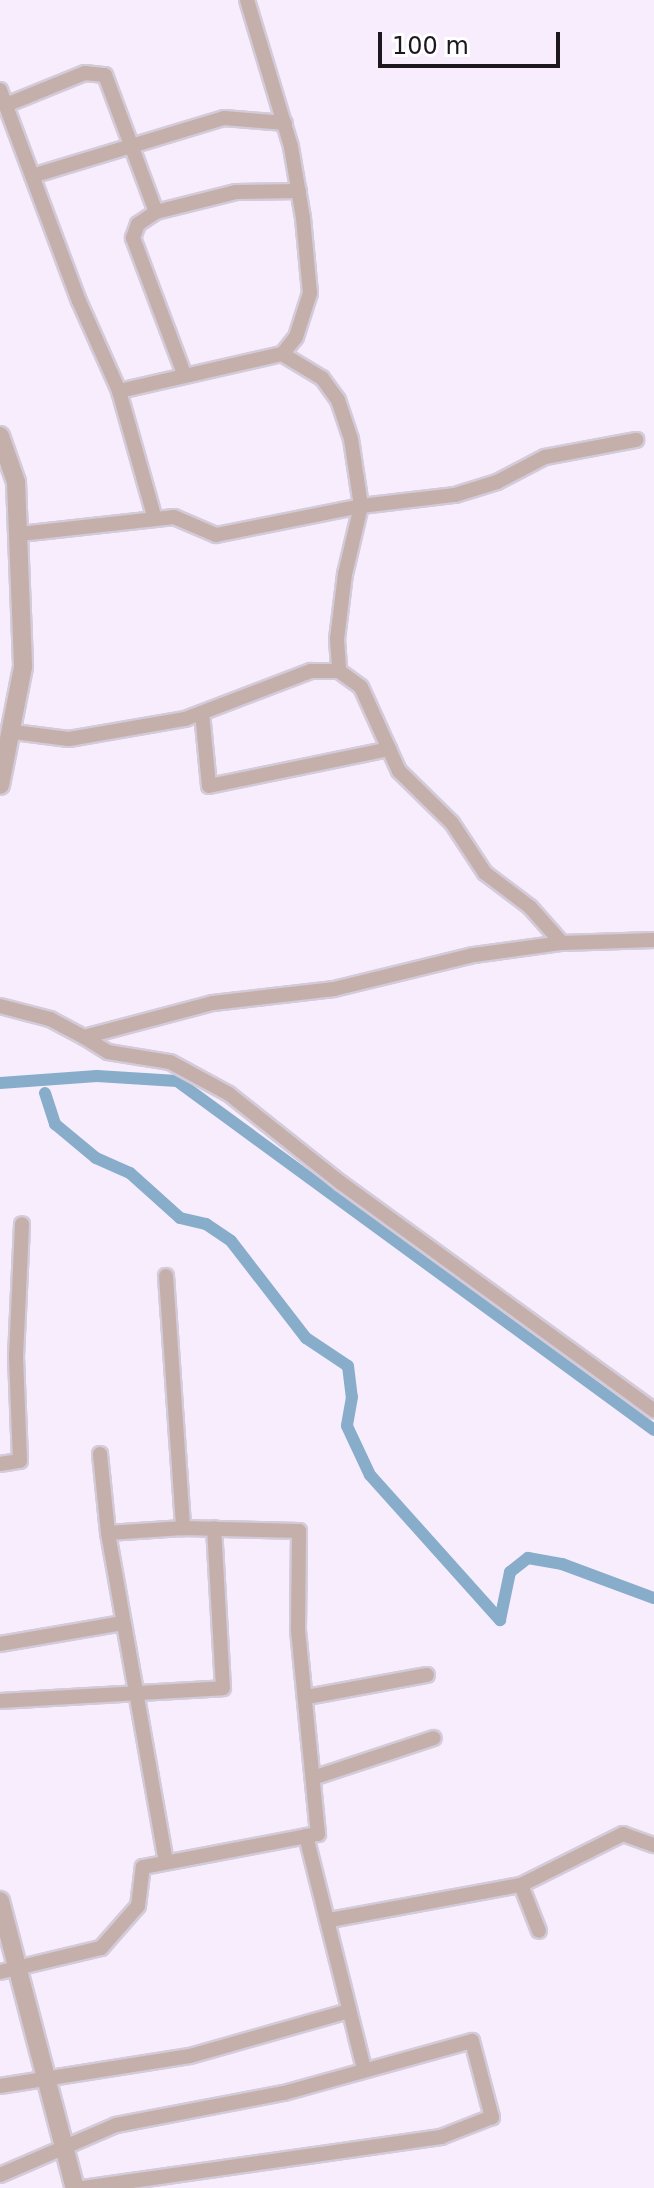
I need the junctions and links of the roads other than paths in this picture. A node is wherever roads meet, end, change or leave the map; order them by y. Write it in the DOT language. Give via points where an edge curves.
graph roads {
  1 [pos="247,0"];
  2 [pos="0,90"];
  3 [pos="6,105"];
  4 [pos="285,123"];
  5 [pos="132,145"];
  6 [pos="32,176"];
  7 [pos="299,191"];
  8 [pos="156,212"];
  9 [pos="282,354"];
  10 [pos="185,376"];
  11 [pos="119,391"];
  12 [pos="0,436"];
  13 [pos="636,440"];
  14 [pos="361,506"];
  15 [pos="155,519"];
  16 [pos="20,534"];
  17 [pos="339,671"];
  18 [pos="202,713"];
  19 [pos="14,732"];
  20 [pos="389,749"];
  21 [pos="0,785"];
  22 [pos="654,940"];
  23 [pos="562,943"];
  24 [pos="0,1006"];
  25 [pos="84,1037"];
  26 [pos="22,1224"];
  27 [pos="166,1276"];
  28 [pos="654,1410"];
  29 [pos="100,1454"];
  30 [pos="0,1464"];
  31 [pos="183,1528"];
  32 [pos="214,1528"];
  33 [pos="108,1533"];
  34 [pos="123,1623"];
  35 [pos="0,1644"];
  36 [pos="427,1675"];
  37 [pos="138,1693"];
  38 [pos="307,1697"];
  39 [pos="0,1701"];
  40 [pos="434,1738"];
  41 [pos="313,1778"];
  42 [pos="306,1836"];
  43 [pos="654,1845"];
  44 [pos="166,1862"];
  45 [pos="521,1885"];
  46 [pos="0,1901"];
  47 [pos="330,1920"];
  48 [pos="539,1931"];
  49 [pos="8,1968"];
  50 [pos="349,2011"];
  51 [pos="364,2069"];
  52 [pos="44,2076"];
  53 [pos="0,2086"];
  54 [pos="62,2148"];
  55 [pos="0,2175"];
  56 [pos="75,2188"];
  57 [pos="83,2188"];
  1 -- 4 [label="street"];
  2 -- 3 [label="street"];
  3 -- 5 [label="street" via="85,73 105,75"];
  3 -- 6 [label="street"];
  4 -- 5 [label="street" via="224,118"];
  4 -- 7 [label="street"];
  5 -- 6 [label="street"];
  5 -- 8 [label="street"];
  6 -- 11 [label="street"];
  7 -- 8 [label="street" via="236,192"];
  7 -- 9 [label="street" via="310,293 296,337"];
  8 -- 10 [label="street" via="138,224 133,238"];
  9 -- 10 [label="street"];
  9 -- 14 [label="street" via="322,378 338,400 351,439"];
  10 -- 11 [label="street"];
  11 -- 15 [label="street"];
  12 -- 16 [label="street" via="16,482"];
  13 -- 14 [label="street" via="545,457 497,482 455,495"];
  14 -- 15 [label="street" via="216,535 174,517"];
  14 -- 17 [label="street" via="345,574"];
  15 -- 16 [label="street"];
  16 -- 19 [label="street" via="23,667"];
  17 -- 18 [label="street" via="311,671"];
  17 -- 20 [label="street" via="361,687"];
  18 -- 19 [label="street" via="69,739"];
  18 -- 20 [label="street" via="209,786"];
  19 -- 21 [label="street"];
  20 -- 23 [label="street" via="399,771 452,823 485,873 530,907"];
  22 -- 23 [label="street"];
  23 -- 25 [label="street" via="474,955 334,989 213,1003"];
  24 -- 25 [label="street" via="50,1019"];
  25 -- 28 [label="street" via="108,1052 170,1062 229,1094 341,1183"];
  26 -- 30 [label="street" via="16,1357 20,1461"];
  27 -- 31 [label="street"];
  29 -- 33 [label="street"];
  31 -- 32 [label="street"];
  31 -- 33 [label="street"];
  32 -- 37 [label="street" via="223,1688"];
  32 -- 38 [label="street" via="299,1531 298,1629"];
  33 -- 34 [label="street"];
  34 -- 35 [label="street"];
  34 -- 37 [label="street"];
  36 -- 38 [label="street"];
  37 -- 39 [label="street"];
  37 -- 44 [label="street"];
  38 -- 41 [label="street"];
  40 -- 41 [label="street"];
  41 -- 42 [label="street" via="318,1834"];
  42 -- 44 [label="street"];
  42 -- 47 [label="street"];
  43 -- 45 [label="street" via="623,1834"];
  44 -- 49 [label="street" via="143,1867 138,1906 101,1948"];
  45 -- 47 [label="street"];
  45 -- 48 [label="street"];
  46 -- 49 [label="street"];
  47 -- 50 [label="street"];
  49 -- 52 [label="street"];
  50 -- 51 [label="street"];
  50 -- 52 [label="street" via="190,2056"];
  51 -- 54 [label="street" via="284,2093 116,2125"];
  51 -- 57 [label="street" via="472,2041 492,2117 441,2137"];
  52 -- 53 [label="street"];
  52 -- 54 [label="street"];
  54 -- 55 [label="street"];
  54 -- 56 [label="street"];
}
